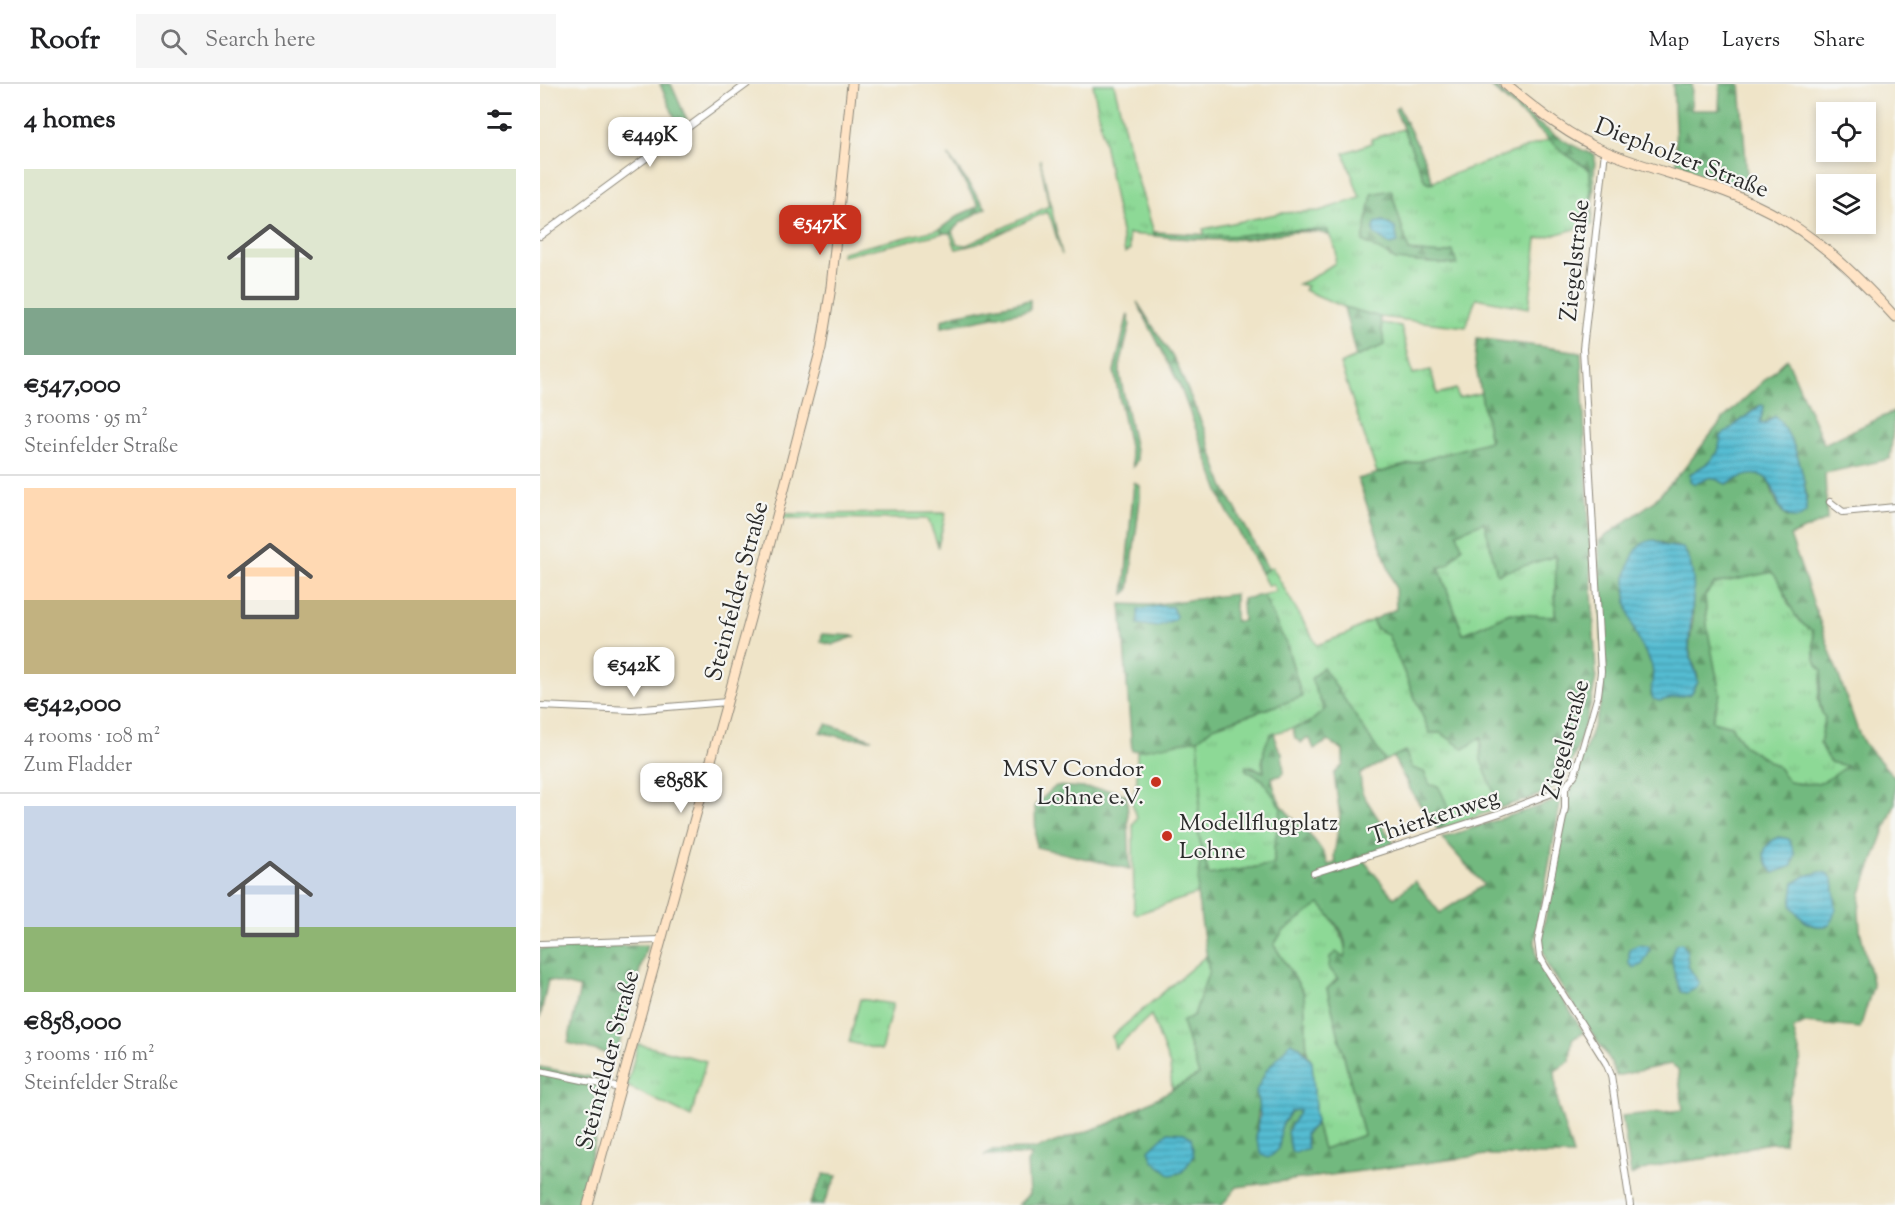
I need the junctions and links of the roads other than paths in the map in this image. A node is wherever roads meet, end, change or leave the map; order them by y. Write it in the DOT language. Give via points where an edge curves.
graph roads {
  1 [pos="747,84"];
  2 [pos="852,84"];
  3 [pos="1505,84"];
  4 [pos="1605,152"];
  5 [pos="540,236"];
  6 [pos="1895,317"];
  7 [pos="1830,502"];
  8 [pos="1895,507"];
  9 [pos="727,702"];
  10 [pos="540,706"];
  11 [pos="1565,788"];
  12 [pos="1314,873"];
  13 [pos="660,940"];
  14 [pos="540,944"];
  15 [pos="540,1071"];
  16 [pos="620,1088"];
  17 [pos="588,1205"];
  18 [pos="1630,1205"];
  1 -- 5 [label="street"];
  2 -- 9 [label="main road, Steinfelder Straße" via="821,348"];
  3 -- 4 [label="main road, Diepholzer Straße" via="1544,116"];
  4 -- 6 [label="main road, Diepholzer Straße" via="1732,194 1772,213 1850,269"];
  4 -- 11 [label="street, Ziegelstraße" via="1583,349 1601,672 1575,774"];
  7 -- 8 [label="street" via="1844,512"];
  9 -- 10 [label="street" via="632,710"];
  9 -- 13 [label="main road, Steinfelder Straße"];
  11 -- 12 [label="street, Thierkenweg"];
  11 -- 18 [label="street, Ziegelstraße" via="1565,808 1538,941 1540,957 1611,1075"];
  13 -- 14 [label="street"];
  13 -- 16 [label="main road, Steinfelder Straße"];
  15 -- 16 [label="street"];
  16 -- 17 [label="main road, Steinfelder Straße"];
}
